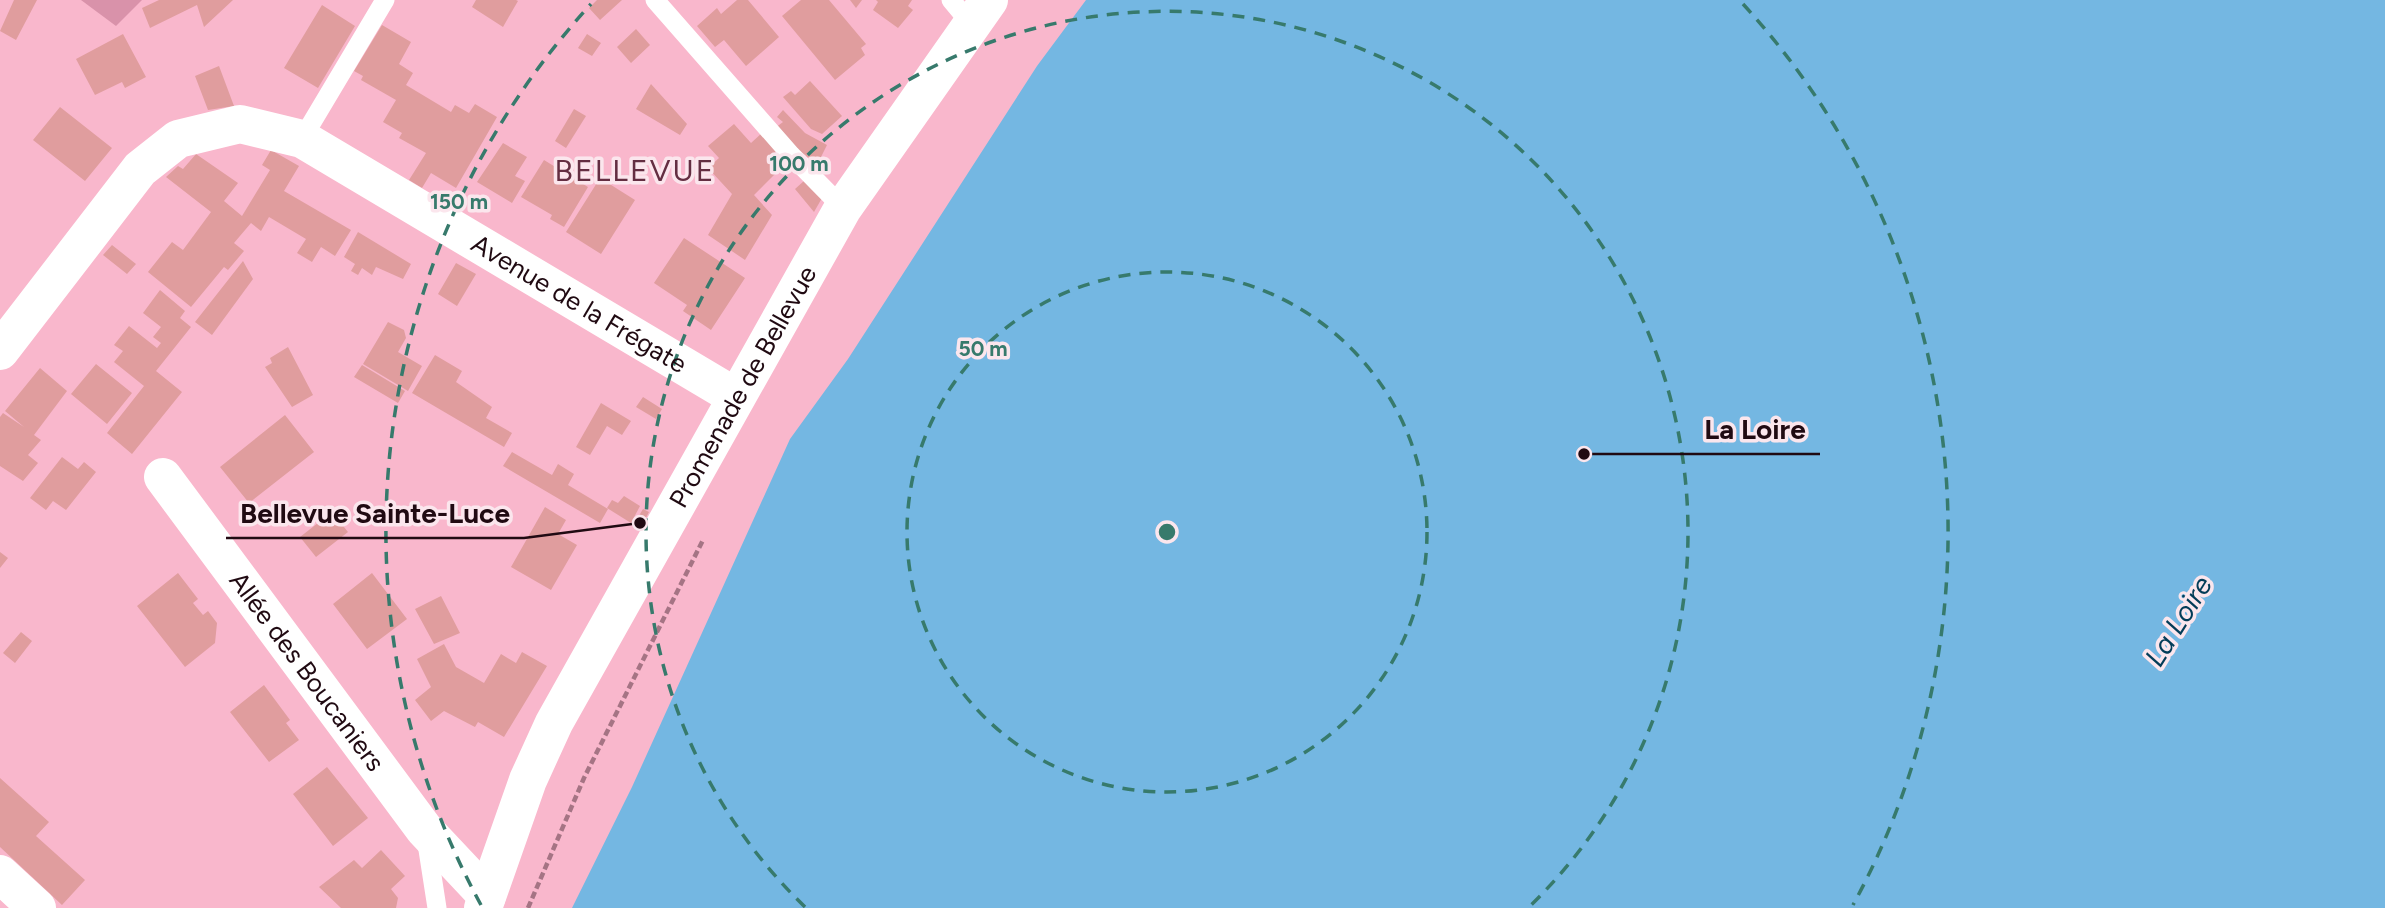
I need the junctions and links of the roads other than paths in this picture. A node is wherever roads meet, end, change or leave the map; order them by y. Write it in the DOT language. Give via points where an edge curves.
graph roads {
  1 [pos="385,0"];
  2 [pos="655,0"];
  3 [pos="971,8"];
  4 [pos="302,139"];
  5 [pos="843,208"];
  6 [pos="0,351"];
  7 [pos="736,397"];
  8 [pos="163,477"];
  9 [pos="424,829"];
  10 [pos="0,874"];
  11 [pos="485,902"];
  12 [pos="37,908"];
  13 [pos="437,908"];
  1 -- 4 [label="lane"];
  2 -- 5 [label="lane"];
  3 -- 5 [label="street, Promenade de Bellevue"];
  4 -- 6 [label="street, Avenue de la Frégate" via="240,124 178,139 140,169"];
  4 -- 7 [label="street, Avenue de la Frégate"];
  5 -- 7 [label="street, Promenade de Bellevue"];
  7 -- 11 [label="street, Promenade de Bellevue" via="554,723 528,780"];
  8 -- 9 [label="street, Allée des Boucaniers"];
  9 -- 11 [label="street, Allée des Boucaniers"];
  9 -- 13 [label="lane, Allée des Boucaniers"];
  10 -- 12 [label="street"];
}
